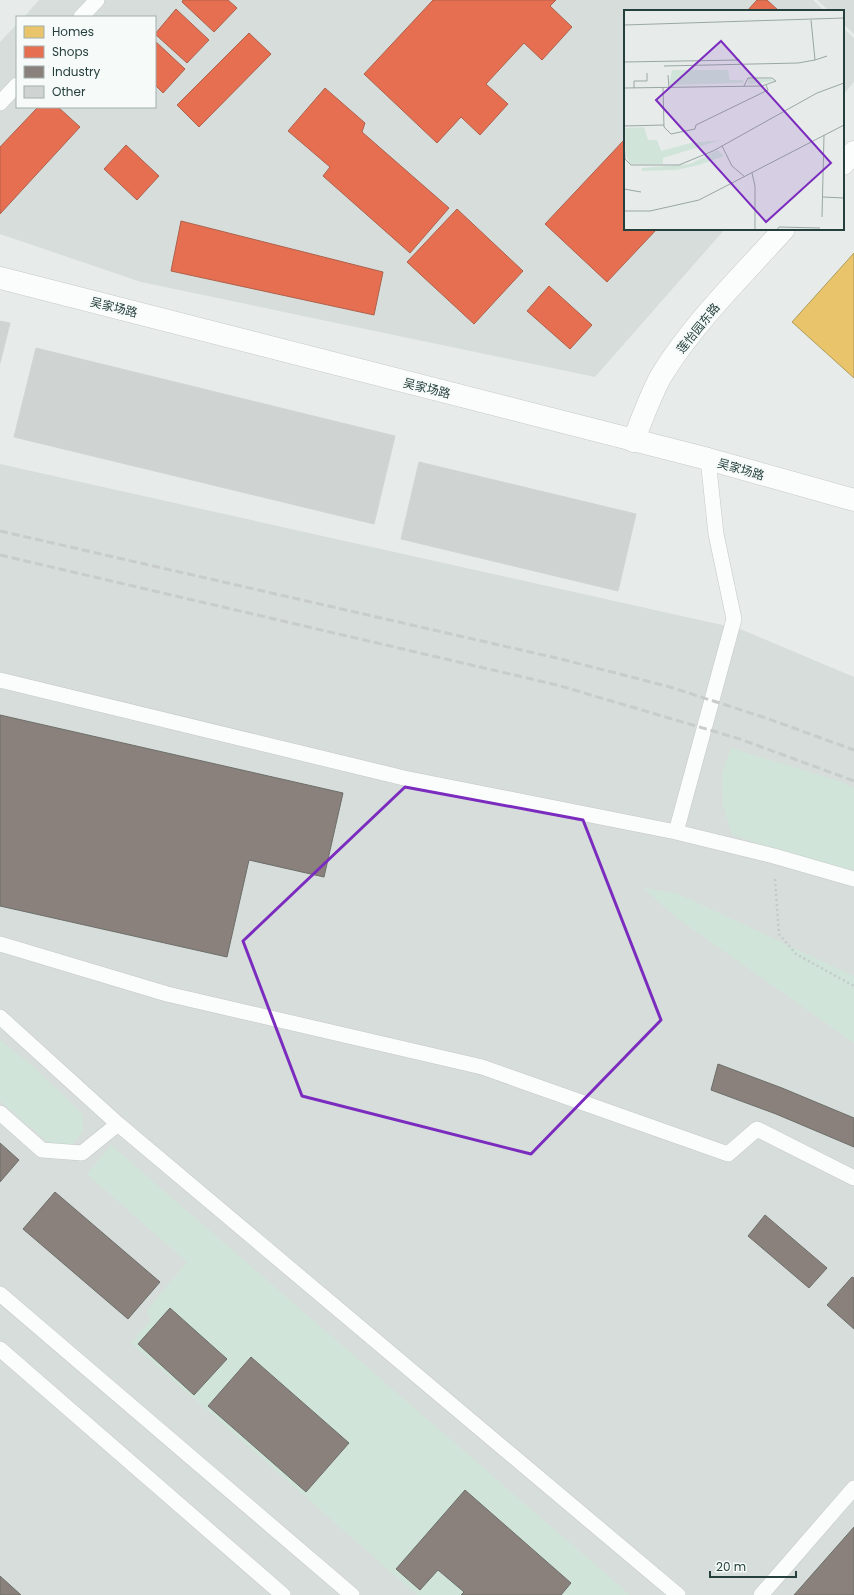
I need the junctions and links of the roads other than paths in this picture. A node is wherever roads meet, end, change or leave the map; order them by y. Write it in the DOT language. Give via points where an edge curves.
graph roads {
  1 [pos="97,0"];
  2 [pos="82,16"];
  3 [pos="16,86"];
  4 [pos="0,103"];
  5 [pos="854,152"];
  6 [pos="844,163"];
  7 [pos="783,230"];
  8 [pos="0,278"];
  9 [pos="633,441"];
  10 [pos="708,459"];
  11 [pos="854,500"];
  12 [pos="0,680"];
  13 [pos="676,832"];
  14 [pos="854,879"];
  15 [pos="0,944"];
  16 [pos="0,1017"];
  17 [pos="0,1113"];
  18 [pos="118,1124"];
  19 [pos="854,1178"];
  20 [pos="0,1294"];
  21 [pos="0,1348"];
  22 [pos="854,1488"];
  23 [pos="283,1595"];
  24 [pos="352,1595"];
  25 [pos="678,1595"];
  26 [pos="762,1595"];
  1 -- 2 [label="lane"];
  3 -- 4 [label="lane"];
  5 -- 6 [label="street"];
  7 -- 9 [label="street, 莲怡园东路" via="696,327 677,352 660,378"];
  8 -- 9 [label="street, 吴家场路"];
  9 -- 10 [label="street, 吴家场路"];
  10 -- 11 [label="street, 吴家场路"];
  10 -- 13 [label="lane" via="716,534 734,619"];
  12 -- 13 [label="lane" via="404,778"];
  13 -- 14 [label="lane"];
  15 -- 19 [label="lane" via="166,994 482,1067 728,1154 757,1129"];
  16 -- 18 [label="lane"];
  17 -- 18 [label="lane" via="42,1150 82,1153"];
  18 -- 25 [label="lane"];
  20 -- 24 [label="lane"];
  21 -- 23 [label="lane"];
  22 -- 26 [label="lane"];
}
